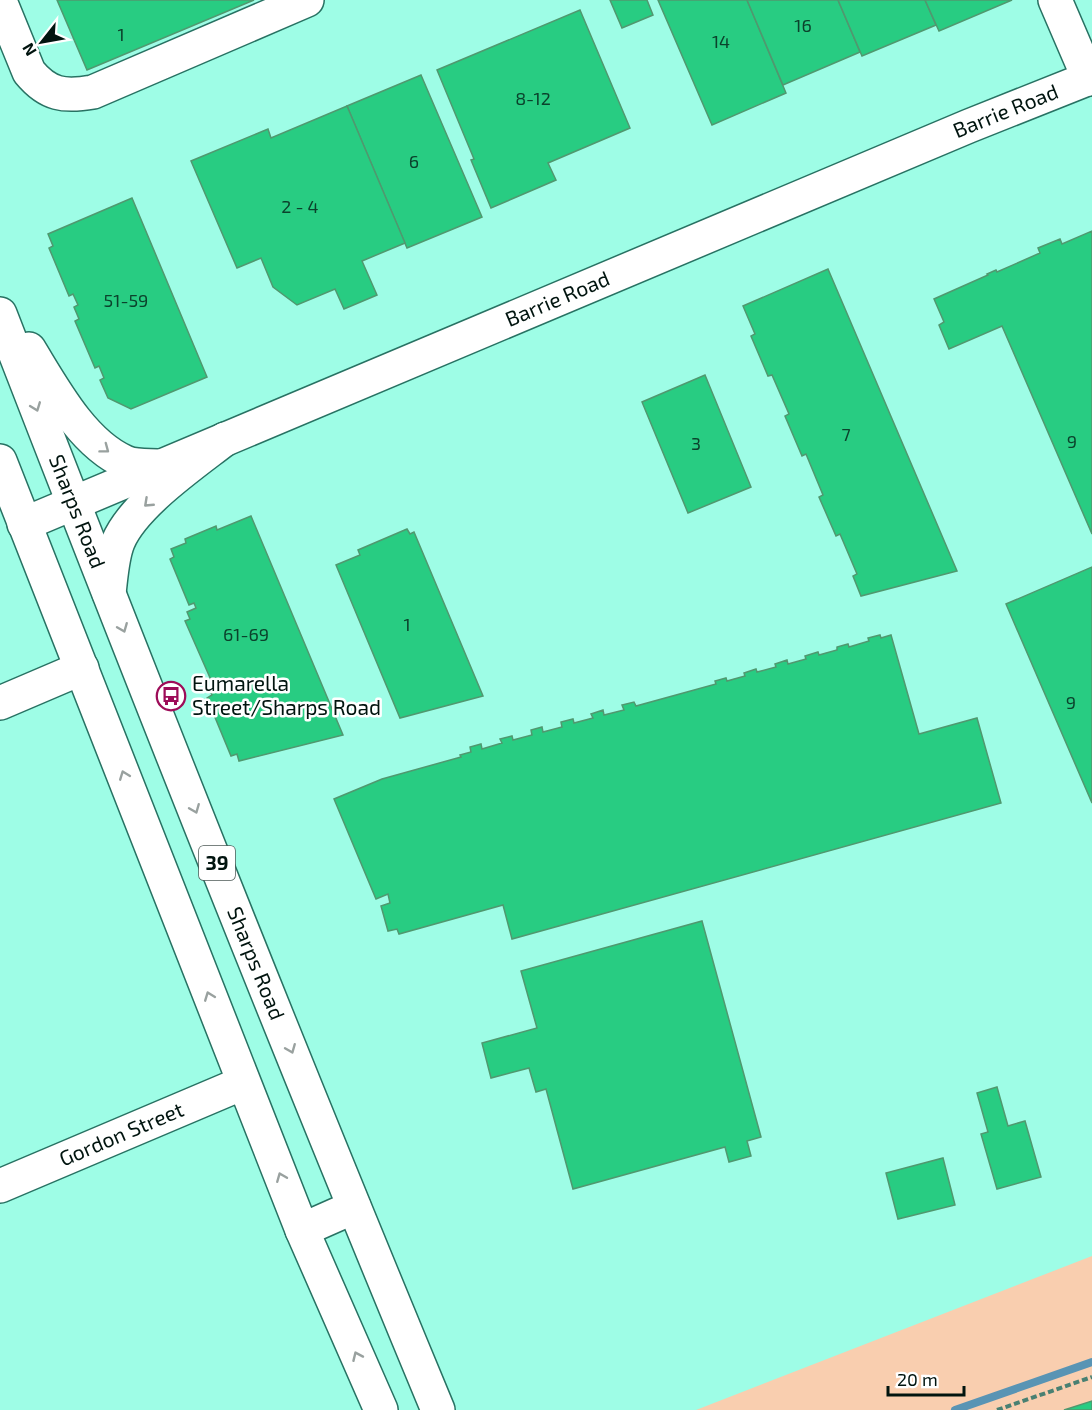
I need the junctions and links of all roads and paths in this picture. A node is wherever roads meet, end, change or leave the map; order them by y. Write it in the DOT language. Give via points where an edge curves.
graph roads {
  1 [pos="308,0"];
  2 [pos="1055,0"];
  3 [pos="0,1"];
  4 [pos="1090,78"];
  5 [pos="0,298"];
  6 [pos="0,314"];
  7 [pos="225,439"];
  8 [pos="0,461"];
  9 [pos="162,466"];
  10 [pos="73,503"];
  11 [pos="24,524"];
  12 [pos="109,593"];
  13 [pos="82,668"];
  14 [pos="0,703"];
  15 [pos="243,1083"];
  16 [pos="0,1186"];
  17 [pos="354,1207"];
  18 [pos="302,1230"];
  19 [pos="1092,1377"];
  20 [pos="381,1410"];
  21 [pos="438,1410"];
  22 [pos="997,1410"];
  1 -- 3 [label="main road" via="93,92 72,95 51,92 29,72"];
  2 -- 4 [label="main road"];
  4 -- 7 [label="main road, Barrie Road"];
  5 -- 9 [label="main road, one-way" via="68,410 100,447 126,463"];
  6 -- 10 [label="main road, Sharps Road / 39, one-way"];
  7 -- 9 [label="main road, Barrie Road"];
  7 -- 12 [label="main road, one-way" via="135,515 118,542"];
  8 -- 11 [label="main road"];
  9 -- 10 [label="main road, Barrie Road"];
  10 -- 11 [label="main road, Barrie Road"];
  10 -- 12 [label="main road, Sharps Road / 39"];
  11 -- 13 [label="main road"];
  12 -- 17 [label="main road, Sharps Road / 39, one-way"];
  13 -- 14 [label="main road"];
  15 -- 13 [label="main road, one-way"];
  15 -- 16 [label="main road, Gordon Street"];
  18 -- 15 [label="main road, one-way"];
  17 -- 18 [label="main road"];
  17 -- 21 [label="main road, Sharps Road / 39"];
  20 -- 18 [label="main road, one-way"];
  19 -- 22 [label="path"];
}
